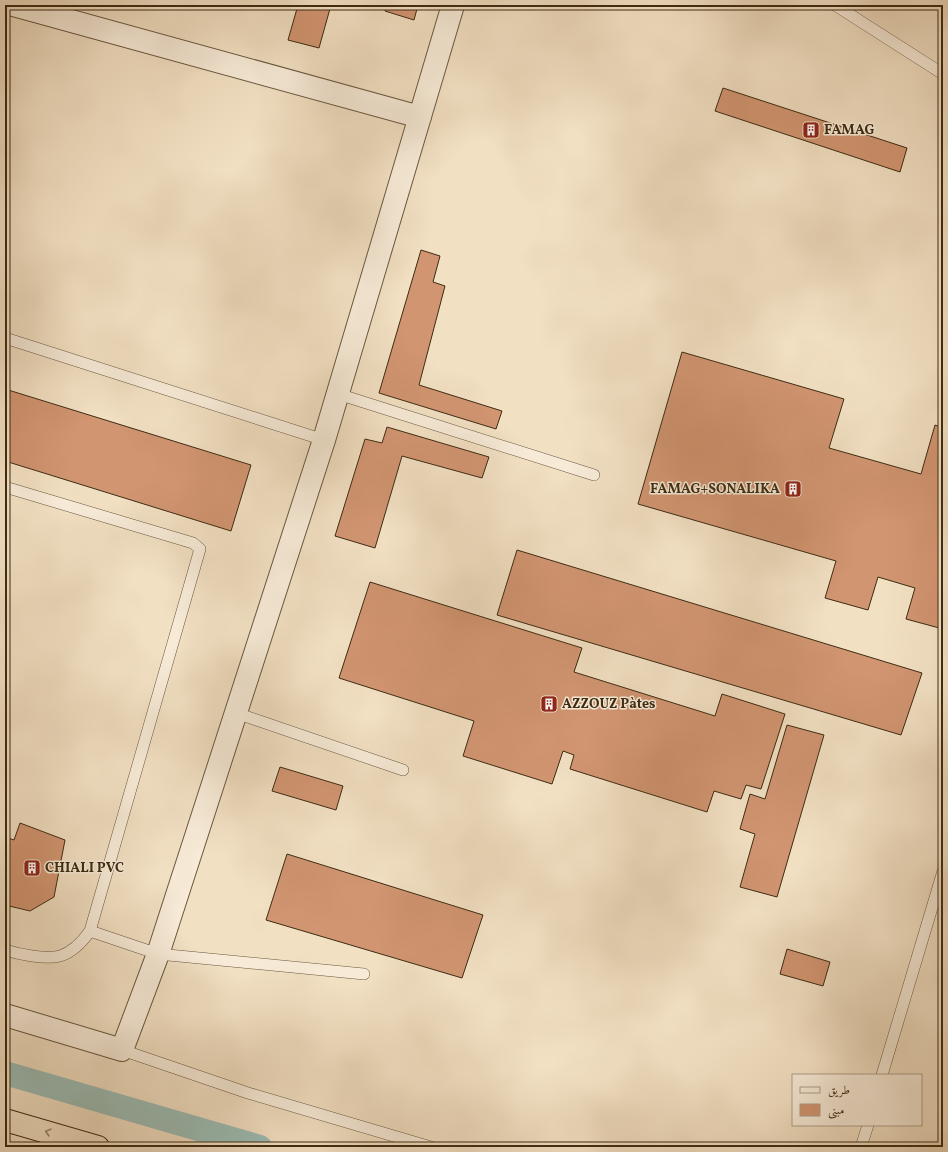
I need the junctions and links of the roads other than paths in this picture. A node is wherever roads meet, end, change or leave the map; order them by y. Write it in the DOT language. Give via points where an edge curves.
graph roads {
  1 [pos="13,5"];
  2 [pos="453,5"];
  3 [pos="835,5"];
  4 [pos="943,74"];
  5 [pos="420,117"];
  6 [pos="5,338"];
  7 [pos="338,394"];
  8 [pos="324,440"];
  9 [pos="594,475"];
  10 [pos="5,487"];
  11 [pos="236,713"];
  12 [pos="403,770"];
  13 [pos="943,871"];
  14 [pos="90,931"];
  15 [pos="5,950"];
  16 [pos="158,954"];
  17 [pos="364,974"];
  18 [pos="5,1015"];
  19 [pos="122,1050"];
  20 [pos="882,1074"];
  21 [pos="5,1120"];
  22 [pos="868,1126"];
  23 [pos="98,1147"];
  24 [pos="432,1147"];
  25 [pos="861,1147"];
  1 -- 5 [label="street"];
  2 -- 5 [label="street"];
  3 -- 4 [label="lane"];
  5 -- 7 [label="street"];
  6 -- 8 [label="lane"];
  7 -- 8 [label="street"];
  7 -- 9 [label="lane"];
  8 -- 11 [label="street"];
  10 -- 14 [label="lane" via="193,543 200,549"];
  11 -- 12 [label="lane"];
  11 -- 16 [label="street"];
  13 -- 20 [label="lane"];
  14 -- 15 [label="lane" via="79,945 60,956 24,956"];
  14 -- 16 [label="lane"];
  16 -- 17 [label="lane"];
  16 -- 19 [label="street"];
  18 -- 19 [label="street"];
  19 -- 24 [label="lane" via="248,1093"];
  23 -- 21 [label="highway, one-way"];
  22 -- 25 [label="lane"];
}
